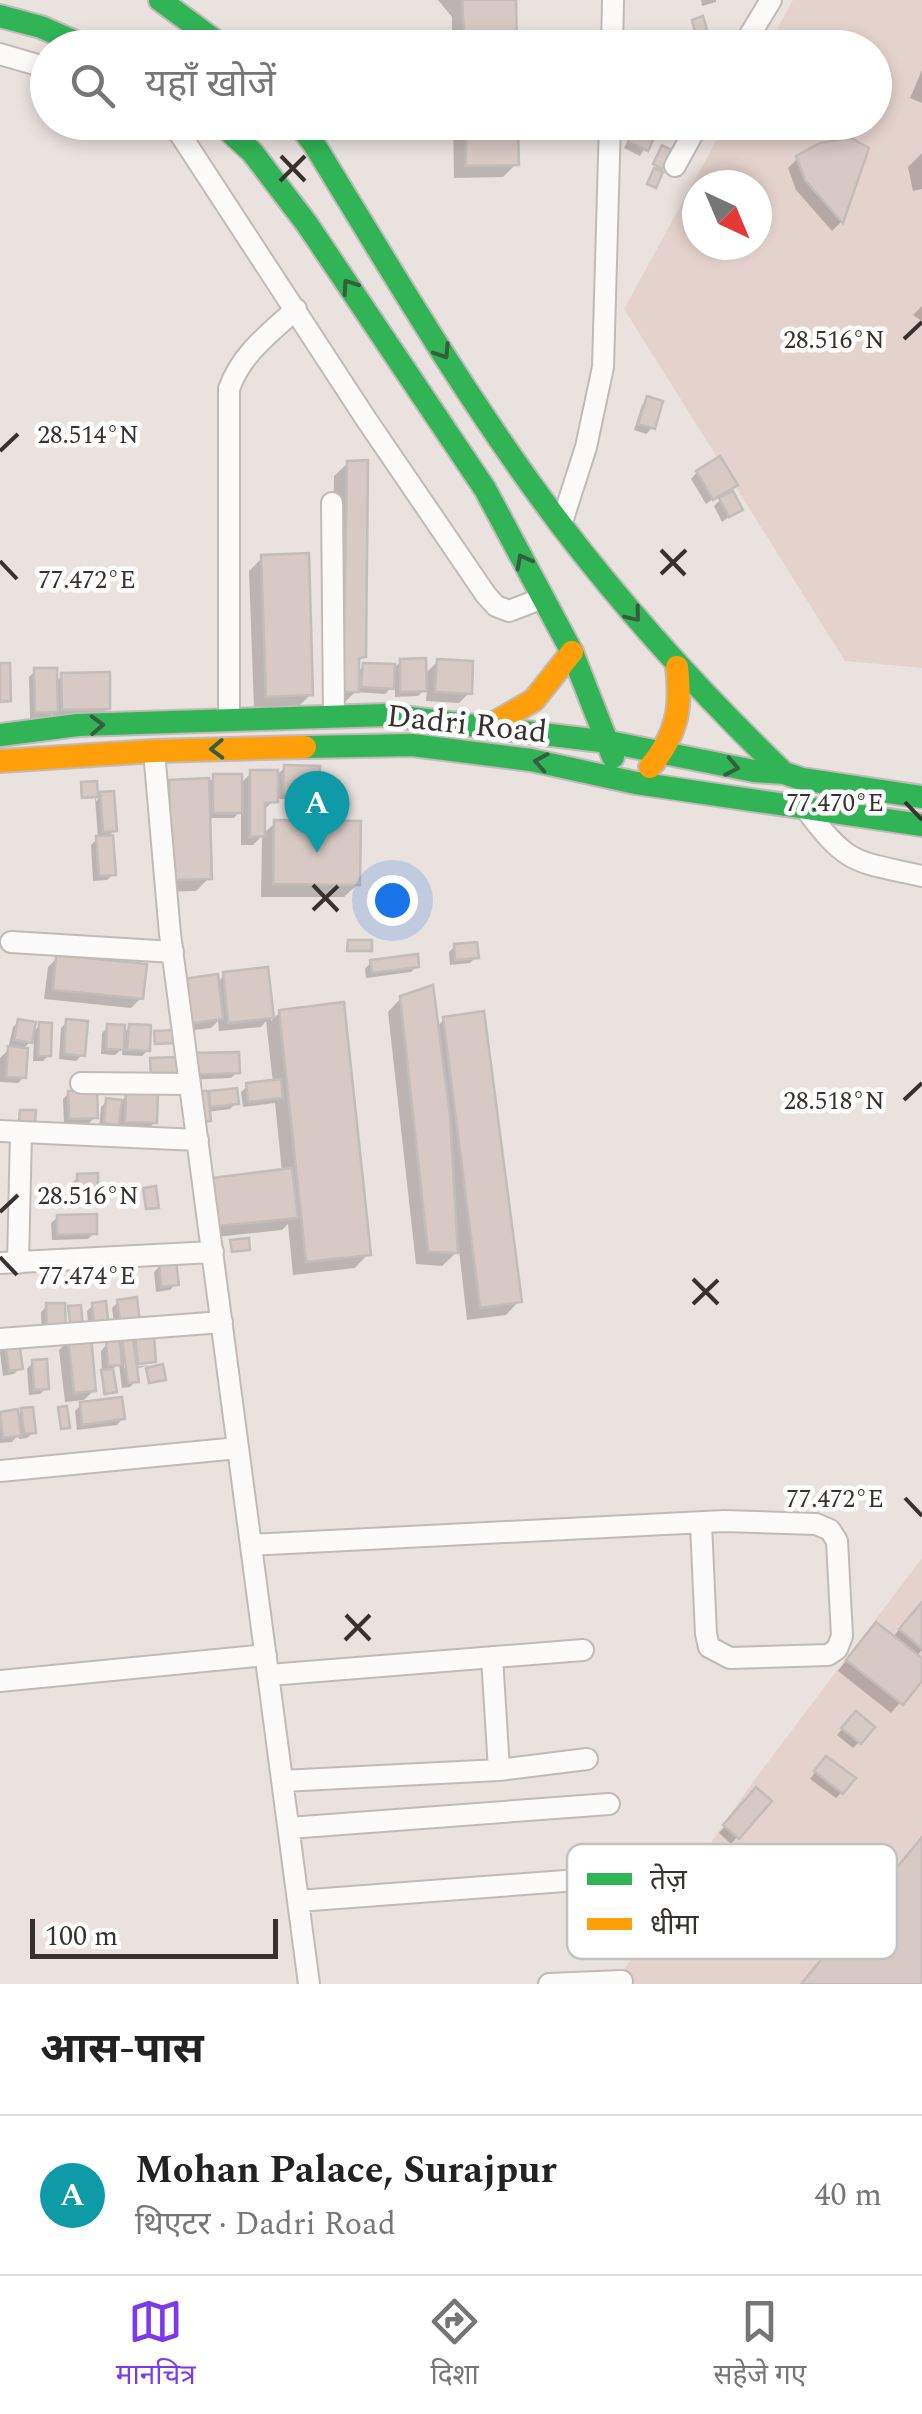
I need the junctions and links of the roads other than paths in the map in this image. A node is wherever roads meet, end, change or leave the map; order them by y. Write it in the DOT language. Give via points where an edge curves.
graph roads {
  1 [pos="160,0"];
  2 [pos="613,0"];
  3 [pos="770,0"];
  4 [pos="0,16"];
  5 [pos="47,30"];
  6 [pos="200,30"];
  7 [pos="612,30"];
  8 [pos="752,30"];
  9 [pos="0,54"];
  10 [pos="30,63"];
  11 [pos="184,140"];
  12 [pos="239,140"];
  13 [pos="311,140"];
  14 [pos="609,140"];
  15 [pos="689,140"];
  16 [pos="675,166"];
  17 [pos="296,309"];
  18 [pos="332,503"];
  19 [pos="561,525"];
  20 [pos="543,598"];
  21 [pos="572,652"];
  22 [pos="677,667"];
  23 [pos="334,716"];
  24 [pos="229,720"];
  25 [pos="491,725"];
  26 [pos="0,735"];
  27 [pos="608,742"];
  28 [pos="154,751"];
  29 [pos="662,754"];
  30 [pos="0,760"];
  31 [pos="793,776"];
  32 [pos="628,780"];
  33 [pos="922,797"];
  34 [pos="805,808"];
  35 [pos="922,825"];
  36 [pos="922,876"];
  37 [pos="11,942"];
  38 [pos="173,952"];
  39 [pos="81,1083"];
  40 [pos="190,1084"];
  41 [pos="11,1132"];
  42 [pos="198,1140"];
  43 [pos="212,1252"];
  44 [pos="9,1263"];
  45 [pos="222,1322"];
  46 [pos="0,1339"];
  47 [pos="238,1448"];
  48 [pos="0,1471"];
  49 [pos="701,1524"];
  50 [pos="251,1546"];
  51 [pos="582,1650"];
  52 [pos="492,1658"];
  53 [pos="267,1665"];
  54 [pos="0,1680"];
  55 [pos="587,1758"];
  56 [pos="499,1770"];
  57 [pos="282,1782"];
  58 [pos="609,1804"];
  59 [pos="288,1828"];
  60 [pos="567,1881"];
  61 [pos="298,1901"];
  62 [pos="622,1981"];
  63 [pos="309,1984"];
  64 [pos="549,1984"];
  1 -- 6 [label="main road"];
  2 -- 7 [label="street"];
  3 -- 8 [label="street"];
  4 -- 5 [label="main road"];
  9 -- 10 [label="street"];
  11 -- 17 [label="street"];
  20 -- 12 [label="main road, one-way" via="485,490 378,327"];
  13 -- 19 [label="main road, one-way" via="442,352"];
  14 -- 19 [label="street" via="603,367"];
  15 -- 16 [label="street"];
  17 -- 20 [label="street" via="486,596 509,611"];
  17 -- 24 [label="street" via="246,355 230,389"];
  18 -- 23 [label="street"];
  19 -- 22 [label="main road, one-way"];
  20 -- 21 [label="main road"];
  21 -- 25 [label="main road" via="534,700"];
  21 -- 27 [label="main road"];
  22 -- 29 [label="main road" via="679,719"];
  22 -- 31 [label="main road"];
  23 -- 24 [label="main road, Dadri Road"];
  23 -- 25 [label="main road, Dadri Road"];
  26 -- 24 [label="main road, Dadri Road, one-way"];
  25 -- 27 [label="main road, Dadri Road"];
  27 -- 29 [label="main road, Dadri Road"];
  27 -- 32 [label="main road"];
  28 -- 30 [label="main road, Dadri Road"];
  32 -- 28 [label="main road, Dadri Road, one-way" via="412,745"];
  28 -- 38 [label="street"];
  29 -- 31 [label="main road, Dadri Road, one-way"];
  29 -- 32 [label="main road"];
  31 -- 33 [label="main road, Dadri Road"];
  32 -- 34 [label="main road, Dadri Road"];
  34 -- 35 [label="main road, Dadri Road"];
  34 -- 36 [label="street" via="845,854"];
  37 -- 38 [label="street"];
  38 -- 40 [label="street"];
  39 -- 40 [label="street"];
  40 -- 42 [label="street"];
  41 -- 42 [label="street"];
  41 -- 44 [label="street"];
  42 -- 43 [label="street"];
  43 -- 44 [label="street"];
  43 -- 45 [label="street"];
  45 -- 46 [label="street"];
  45 -- 47 [label="street"];
  47 -- 48 [label="street"];
  47 -- 50 [label="street"];
  49 -- 49 [label="street" via="816,1524 830,1530 837,1541 837,1650 730,1658 710,1647"];
  49 -- 50 [label="street"];
  50 -- 53 [label="street"];
  51 -- 52 [label="street"];
  52 -- 53 [label="street"];
  52 -- 56 [label="street"];
  53 -- 54 [label="street"];
  53 -- 57 [label="street"];
  55 -- 56 [label="street"];
  56 -- 57 [label="street"];
  57 -- 59 [label="street"];
  58 -- 59 [label="street"];
  59 -- 61 [label="street"];
  60 -- 61 [label="street"];
  61 -- 63 [label="street"];
  62 -- 64 [label="street"];
}
